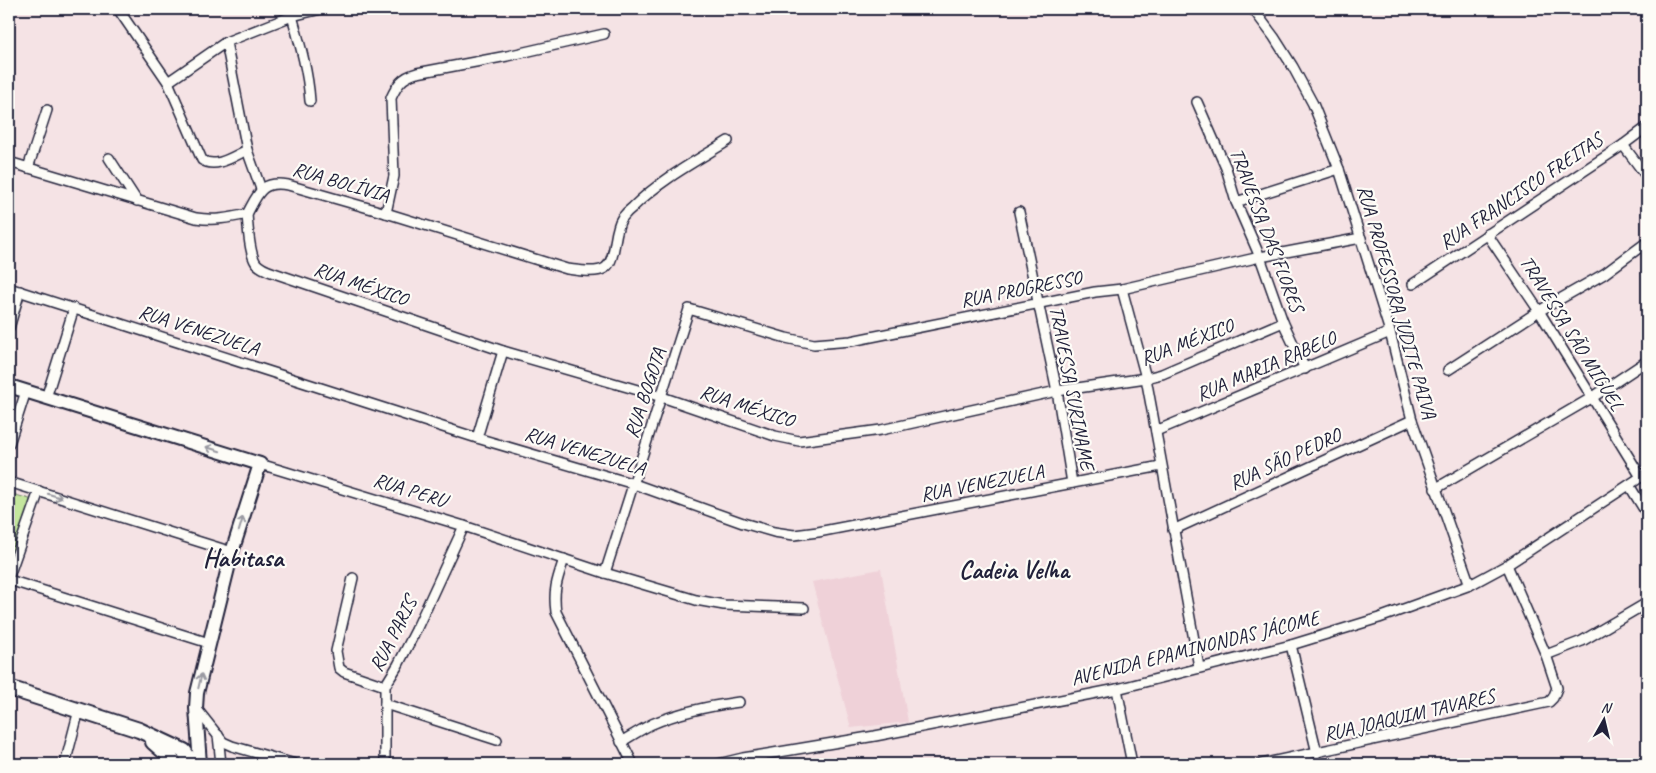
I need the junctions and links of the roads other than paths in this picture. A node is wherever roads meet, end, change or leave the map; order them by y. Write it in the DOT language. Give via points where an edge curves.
graph roads {
  1 [pos="118,9"];
  2 [pos="322,9"];
  3 [pos="1253,9"];
  4 [pos="292,16"];
  5 [pos="604,34"];
  6 [pos="226,42"];
  7 [pos="168,82"];
  8 [pos="310,101"];
  9 [pos="1197,102"];
  10 [pos="47,110"];
  11 [pos="1647,127"];
  12 [pos="728,141"];
  13 [pos="1623,145"];
  14 [pos="247,150"];
  15 [pos="109,158"];
  16 [pos="9,162"];
  17 [pos="28,168"];
  18 [pos="1339,169"];
  19 [pos="1647,177"];
  20 [pos="261,189"];
  21 [pos="137,201"];
  22 [pos="1236,202"];
  23 [pos="1020,212"];
  24 [pos="386,213"];
  25 [pos="247,214"];
  26 [pos="1487,234"];
  27 [pos="1361,238"];
  28 [pos="1647,242"];
  29 [pos="1260,257"];
  30 [pos="1413,284"];
  31 [pos="9,288"];
  32 [pos="1122,289"];
  33 [pos="20,291"];
  34 [pos="1039,303"];
  35 [pos="74,308"];
  36 [pos="690,309"];
  37 [pos="1540,312"];
  38 [pos="1283,322"];
  39 [pos="9,328"];
  40 [pos="1390,332"];
  41 [pos="504,351"];
  42 [pos="1647,361"];
  43 [pos="1305,369"];
  44 [pos="1448,370"];
  45 [pos="1146,378"];
  46 [pos="9,386"];
  47 [pos="26,391"];
  48 [pos="1057,391"];
  49 [pos="662,397"];
  50 [pos="1593,397"];
  51 [pos="46,398"];
  52 [pos="1412,420"];
  53 [pos="1156,431"];
  54 [pos="477,438"];
  55 [pos="9,444"];
  56 [pos="260,464"];
  57 [pos="1161,466"];
  58 [pos="1644,475"];
  59 [pos="9,482"];
  60 [pos="1072,483"];
  61 [pos="634,484"];
  62 [pos="1629,485"];
  63 [pos="1435,488"];
  64 [pos="39,491"];
  65 [pos="1647,514"];
  66 [pos="464,526"];
  67 [pos="1173,530"];
  68 [pos="232,552"];
  69 [pos="564,559"];
  70 [pos="1506,565"];
  71 [pos="605,573"];
  72 [pos="9,576"];
  73 [pos="353,578"];
  74 [pos="9,580"];
  75 [pos="1470,585"];
  76 [pos="1647,602"];
  77 [pos="804,608"];
  78 [pos="209,643"];
  79 [pos="1291,646"];
  80 [pos="1546,655"];
  81 [pos="1199,667"];
  82 [pos="385,686"];
  83 [pos="9,688"];
  84 [pos="1117,689"];
  85 [pos="739,702"];
  86 [pos="385,704"];
  87 [pos="196,708"];
  88 [pos="79,710"];
  89 [pos="139,730"];
  90 [pos="218,734"];
  91 [pos="497,740"];
  92 [pos="622,742"];
  93 [pos="1317,753"];
  94 [pos="65,764"];
  95 [pos="174,764"];
  96 [pos="193,764"];
  97 [pos="200,764"];
  98 [pos="221,764"];
  99 [pos="295,764"];
  100 [pos="384,764"];
  101 [pos="633,764"];
  102 [pos="718,764"];
  103 [pos="1132,764"];
  104 [pos="1260,764"];
  1 -- 7 [label="street"];
  2 -- 4 [label="street"];
  3 -- 18 [label="street, RUA PROFESSORA JUDITE PAIVA" via="1293,67 1313,104"];
  4 -- 6 [label="street"];
  4 -- 8 [label="street" via="309,78"];
  5 -- 24 [label="street" via="408,75 401,80 390,98 394,176"];
  6 -- 7 [label="street"];
  6 -- 14 [label="street"];
  7 -- 14 [label="street" via="202,160 218,163"];
  9 -- 22 [label="street, TRAVESSA DAS FLORES" via="1226,168"];
  10 -- 17 [label="street"];
  11 -- 13 [label="street, RUA FRANCISCO FREITAS"];
  12 -- 24 [label="street, RUA BOLÍVIA" via="664,181 622,217 616,231 612,260 605,268 590,272 567,269"];
  13 -- 19 [label="street"];
  13 -- 26 [label="street, RUA FRANCISCO FREITAS"];
  14 -- 20 [label="street"];
  15 -- 21 [label="street"];
  16 -- 17 [label="street"];
  17 -- 21 [label="street"];
  18 -- 22 [label="street"];
  18 -- 27 [label="street, RUA PROFESSORA JUDITE PAIVA"];
  20 -- 24 [label="street, RUA BOLÍVIA" via="279,183"];
  20 -- 25 [label="street"];
  21 -- 25 [label="street" via="210,220"];
  22 -- 29 [label="street, TRAVESSA DAS FLORES"];
  23 -- 34 [label="street, TRAVESSA SURINAME"];
  25 -- 41 [label="street, RUA MÉXICO" via="252,252 255,262 262,268"];
  26 -- 30 [label="street, RUA FRANCISCO FREITAS"];
  26 -- 37 [label="street, TRAVESSA SÃO MIGUEL"];
  27 -- 29 [label="street, RUA PROGRESSO"];
  27 -- 40 [label="street, RUA PROFESSORA JUDITE PAIVA"];
  28 -- 37 [label="street" via="1604,274"];
  29 -- 32 [label="street, RUA PROGRESSO"];
  29 -- 38 [label="street, TRAVESSA DAS FLORES"];
  31 -- 33 [label="street, RUA VENEZUELA"];
  32 -- 34 [label="street, RUA PROGRESSO"];
  32 -- 45 [label="street"];
  33 -- 35 [label="street, RUA VENEZUELA"];
  33 -- 39 [label="street"];
  34 -- 36 [label="street, RUA PROGRESSO" via="851,341 814,344"];
  34 -- 48 [label="street, TRAVESSA SURINAME"];
  35 -- 51 [label="street"];
  35 -- 54 [label="street, RUA VENEZUELA"];
  36 -- 49 [label="street, RUA BOGOTA"];
  37 -- 44 [label="street"];
  37 -- 50 [label="street, TRAVESSA SÃO MIGUEL"];
  38 -- 43 [label="street, TRAVESSA DAS FLORES"];
  38 -- 45 [label="street, RUA MÉXICO"];
  40 -- 43 [label="street, RUA MARIA RABELO"];
  40 -- 52 [label="street, RUA PROFESSORA JUDITE PAIVA"];
  41 -- 49 [label="street, RUA MÉXICO"];
  41 -- 54 [label="street"];
  42 -- 50 [label="street"];
  43 -- 53 [label="street, RUA MARIA RABELO"];
  45 -- 48 [label="street, RUA MÉXICO"];
  45 -- 53 [label="street"];
  46 -- 47 [label="street, RUA PERU"];
  47 -- 51 [label="street, RUA PERU"];
  47 -- 55 [label="street"];
  48 -- 49 [label="street, RUA MÉXICO" via="881,430 799,441 775,436"];
  48 -- 60 [label="street, TRAVESSA SURINAME"];
  49 -- 61 [label="street, RUA BOGOTA"];
  50 -- 58 [label="street, TRAVESSA SÃO MIGUEL"];
  50 -- 63 [label="street"];
  56 -- 51 [label="street, RUA PERU, one-way"];
  52 -- 63 [label="street, RUA PROFESSORA JUDITE PAIVA"];
  52 -- 67 [label="street, RUA SÃO PEDRO"];
  53 -- 57 [label="street"];
  54 -- 61 [label="street, RUA VENEZUELA"];
  56 -- 66 [label="street, RUA PERU"];
  68 -- 56 [label="street, one-way"];
  57 -- 60 [label="street, RUA VENEZUELA"];
  57 -- 67 [label="street"];
  58 -- 62 [label="street, AVENIDA EPAMINONDAS JÁCOME"];
  59 -- 64 [label="street"];
  60 -- 61 [label="street, RUA VENEZUELA" via="794,535 743,523"];
  61 -- 71 [label="street, RUA BOGOTA"];
  62 -- 65 [label="street"];
  62 -- 70 [label="street, AVENIDA EPAMINONDAS JÁCOME"];
  63 -- 75 [label="street, RUA PROFESSORA JUDITE PAIVA"];
  64 -- 68 [label="street, one-way"];
  64 -- 72 [label="street"];
  66 -- 69 [label="street, RUA PERU"];
  66 -- 82 [label="street, RUA PARIS" via="416,630"];
  67 -- 81 [label="street"];
  68 -- 78 [label="street"];
  69 -- 71 [label="street, RUA PERU"];
  69 -- 92 [label="street" via="556,580 556,612"];
  70 -- 75 [label="street, AVENIDA EPAMINONDAS JÁCOME"];
  70 -- 80 [label="street"];
  71 -- 77 [label="street, RUA PERU" via="724,605"];
  73 -- 82 [label="street" via="336,652 339,668"];
  74 -- 78 [label="street"];
  75 -- 79 [label="street, AVENIDA EPAMINONDAS JÁCOME"];
  76 -- 80 [label="street" via="1582,641"];
  87 -- 78 [label="street, one-way"];
  79 -- 81 [label="street, AVENIDA EPAMINONDAS JÁCOME"];
  79 -- 93 [label="street"];
  80 -- 93 [label="street, RUA JOAQUIM TAVARES" via="1557,688 1549,702"];
  81 -- 84 [label="street, AVENIDA EPAMINONDAS JÁCOME"];
  82 -- 86 [label="street, RUA PARIS"];
  83 -- 88 [label="main road"];
  84 -- 102 [label="street, AVENIDA EPAMINONDAS JÁCOME"];
  84 -- 103 [label="street"];
  85 -- 92 [label="street" via="679,715 652,725"];
  86 -- 91 [label="street"];
  86 -- 100 [label="street, RUA PARIS"];
  87 -- 90 [label="street"];
  87 -- 97 [label="street"];
  88 -- 89 [label="main road"];
  88 -- 94 [label="street"];
  89 -- 95 [label="main road"];
  89 -- 96 [label="main road" via="184,751"];
  90 -- 98 [label="street"];
  90 -- 99 [label="street" via="232,746"];
  92 -- 101 [label="street"];
  93 -- 104 [label="street, RUA JOAQUIM TAVARES"];
}
